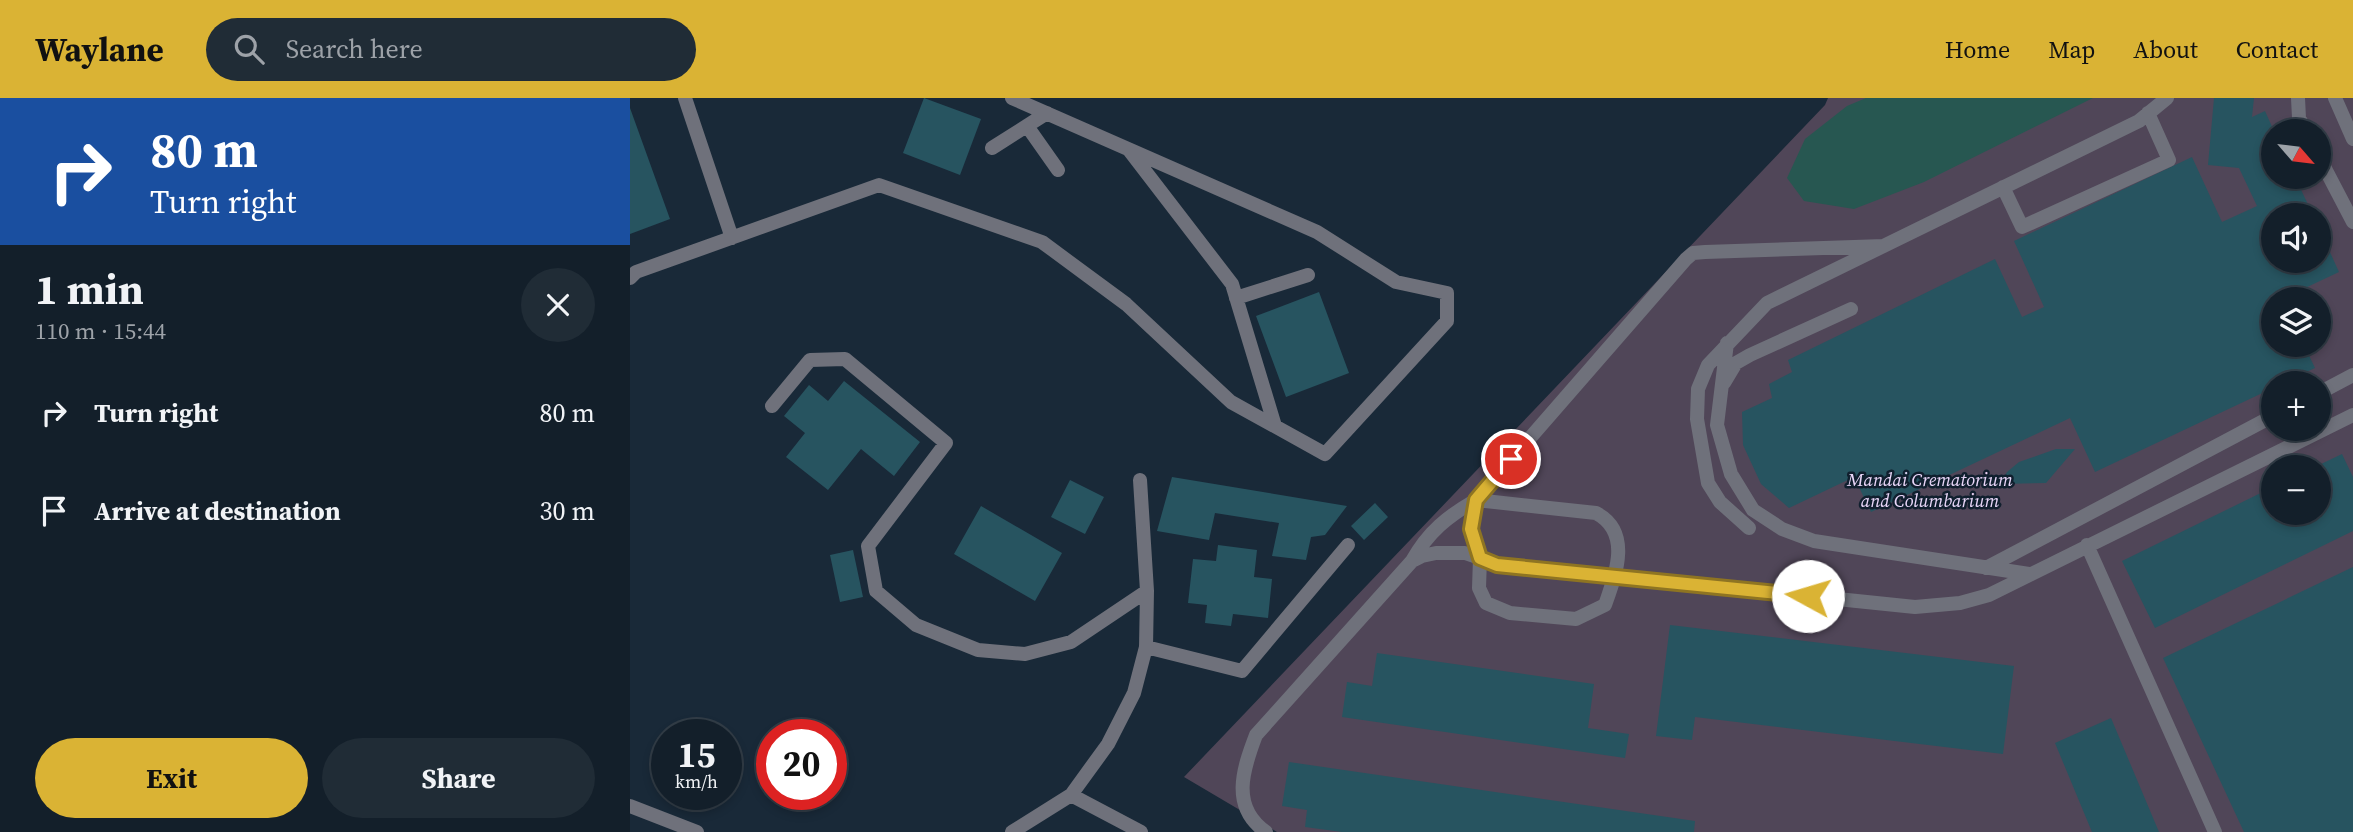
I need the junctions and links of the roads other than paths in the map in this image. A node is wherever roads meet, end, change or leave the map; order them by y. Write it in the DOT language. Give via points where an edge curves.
graph roads {
  1 [pos="685,98"];
  2 [pos="1012,98"];
  3 [pos="2167,98"];
  4 [pos="2298,98"];
  5 [pos="2335,98"];
  6 [pos="1047,113"];
  7 [pos="2148,113"];
  8 [pos="2300,119"];
  9 [pos="1027,125"];
  10 [pos="2353,139"];
  11 [pos="992,148"];
  12 [pos="1128,149"];
  13 [pos="1058,170"];
  14 [pos="2331,180"];
  15 [pos="2003,187"];
  16 [pos="2353,222"];
  17 [pos="732,237"];
  18 [pos="1884,246"];
  19 [pos="1308,275"];
  20 [pos="630,278"];
  21 [pos="1236,298"];
  22 [pos="1852,309"];
  23 [pos="1727,343"];
  24 [pos="2353,375"];
  25 [pos="1721,387"];
  26 [pos="2331,387"];
  27 [pos="772,406"];
  28 [pos="2353,415"];
  29 [pos="2261,422"];
  30 [pos="1275,426"];
  31 [pos="1140,480"];
  32 [pos="1476,500"];
  33 [pos="1749,528"];
  34 [pos="1348,545"];
  35 [pos="2087,545"];
  36 [pos="1480,558"];
  37 [pos="1412,561"];
  38 [pos="1986,568"];
  39 [pos="2029,575"];
  40 [pos="1615,577"];
  41 [pos="1147,591"];
  42 [pos="1146,646"];
  43 [pos="1071,795"];
  44 [pos="630,806"];
  45 [pos="697,832"];
  46 [pos="1012,832"];
  47 [pos="1141,832"];
  48 [pos="1266,832"];
  49 [pos="2215,832"];
  1 -- 17 [label="lane"];
  2 -- 6 [label="lane"];
  3 -- 7 [label="lane"];
  4 -- 8 [label="lane"];
  5 -- 10 [label="lane"];
  6 -- 9 [label="lane"];
  6 -- 12 [label="lane"];
  7 -- 15 [label="lane"];
  7 -- 15 [label="lane" via="2169,160 2022,228"];
  9 -- 11 [label="lane"];
  9 -- 13 [label="lane"];
  12 -- 21 [label="lane" via="1232,284"];
  12 -- 30 [label="lane" via="1317,232 1396,282 1447,293 1447,321 1325,454"];
  14 -- 16 [label="lane"];
  15 -- 18 [label="lane"];
  17 -- 20 [label="lane"];
  17 -- 30 [label="lane" via="879,186 1017,233 1042,242 1126,304 1231,402"];
  18 -- 23 [label="lane" via="1767,303"];
  18 -- 32 [label="lane" via="1693,253"];
  19 -- 21 [label="lane"];
  21 -- 30 [label="lane"];
  22 -- 25 [label="lane" via="1736,363"];
  23 -- 25 [label="lane"];
  23 -- 33 [label="lane" via="1708,365 1698,389 1696,419 1708,483 1720,502"];
  24 -- 26 [label="lane"];
  25 -- 38 [label="lane" via="1717,425 1731,474 1753,510 1782,529 1814,541"];
  27 -- 41 [label="lane" via="810,360 845,359 946,443 868,546 876,591 916,625 978,650 1025,654 1072,642"];
  28 -- 35 [label="lane"];
  29 -- 38 [label="lane"];
  31 -- 41 [label="lane"];
  32 -- 36 [label="lane" via="1471,529"];
  32 -- 37 [label="lane" via="1441,523"];
  32 -- 40 [label="lane" via="1607,518 1618,541"];
  34 -- 42 [label="lane" via="1242,671"];
  35 -- 39 [label="lane"];
  35 -- 49 [label="lane"];
  36 -- 37 [label="lane" via="1448,552"];
  36 -- 40 [label="lane" via="1497,565"];
  36 -- 40 [label="lane" via="1479,588 1486,603 1510,613 1576,620 1605,605"];
  37 -- 48 [label="lane" via="1256,735 1243,769 1243,802"];
  38 -- 39 [label="lane"];
  39 -- 40 [label="lane" via="1989,595 1915,607"];
  41 -- 42 [label="lane"];
  42 -- 43 [label="lane" via="1134,693 1108,744"];
  43 -- 46 [label="lane"];
  43 -- 47 [label="lane"];
  44 -- 45 [label="lane"];
}
